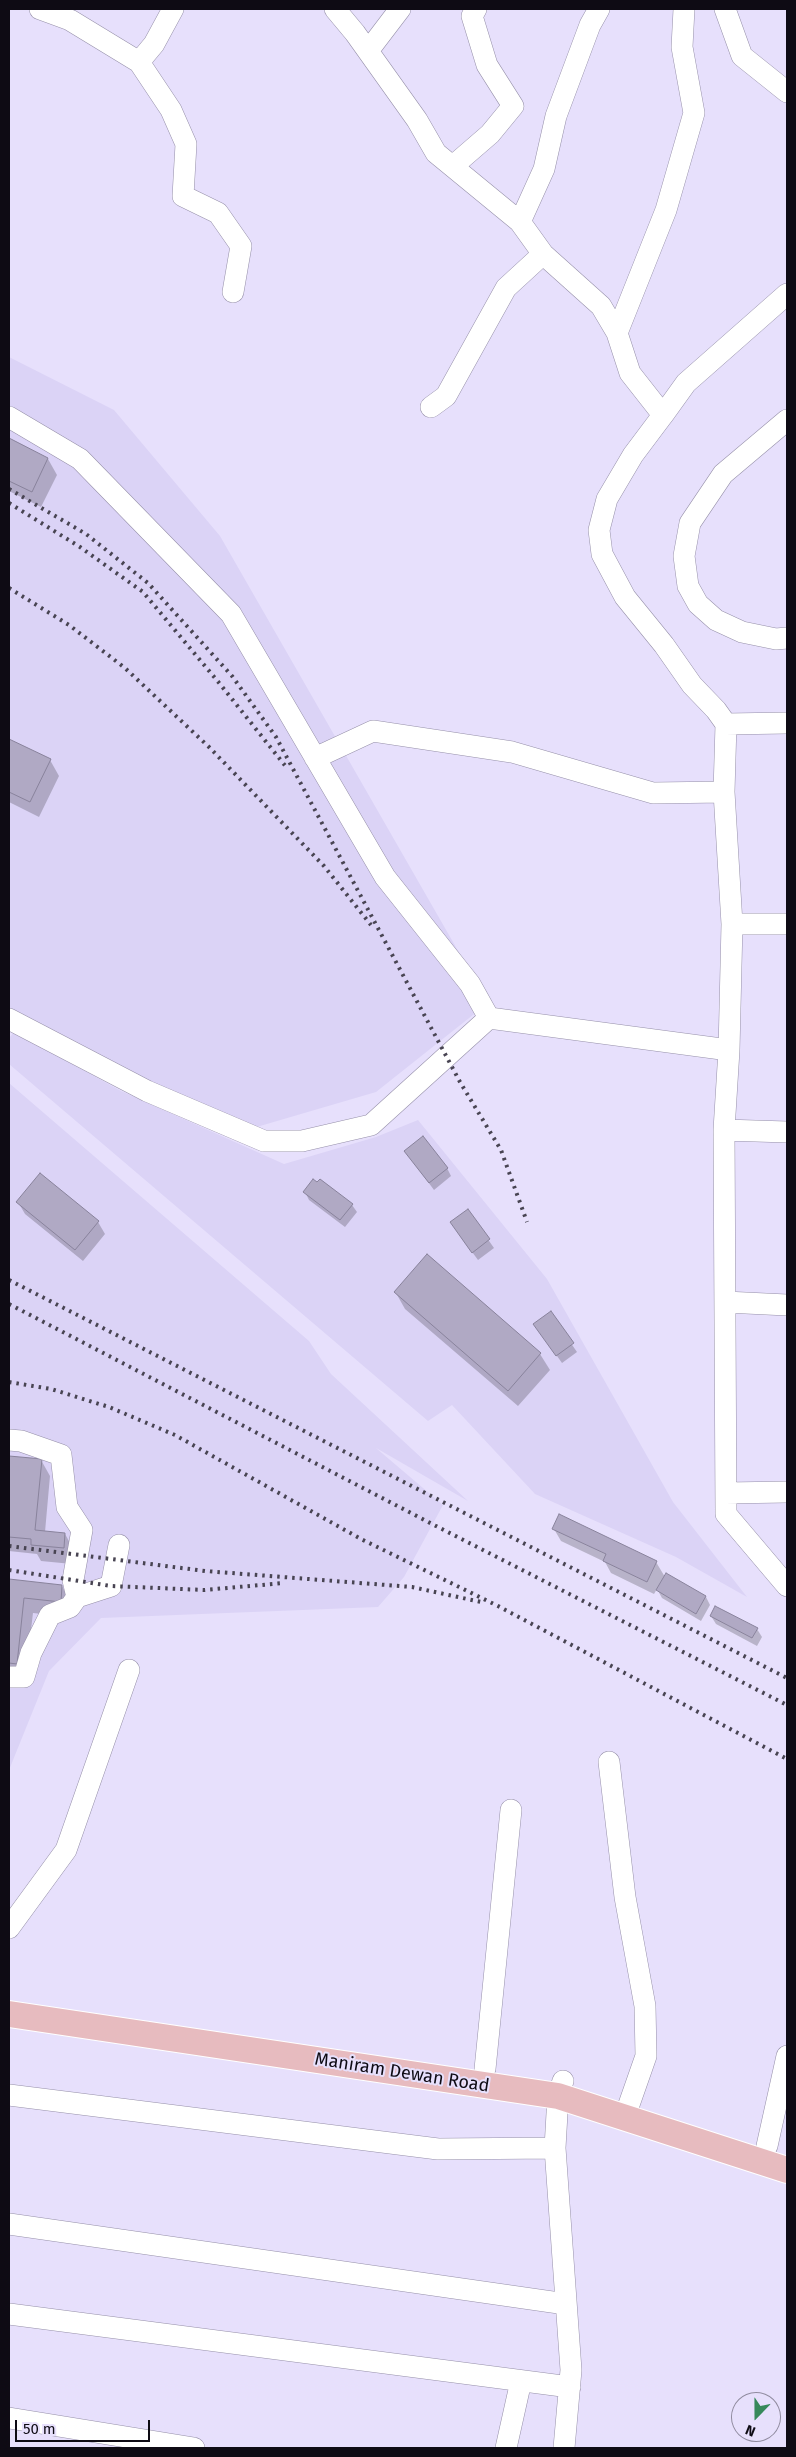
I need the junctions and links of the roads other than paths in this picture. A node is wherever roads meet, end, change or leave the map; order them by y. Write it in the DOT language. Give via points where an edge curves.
graph roads {
  1 [pos="40,9"];
  2 [pos="173,9"];
  3 [pos="335,9"];
  4 [pos="400,9"];
  5 [pos="476,9"];
  6 [pos="599,9"];
  7 [pos="684,9"];
  8 [pos="725,9"];
  9 [pos="368,51"];
  10 [pos="139,62"];
  11 [pos="787,92"];
  12 [pos="452,166"];
  13 [pos="520,222"];
  14 [pos="543,254"];
  15 [pos="233,292"];
  16 [pos="787,294"];
  17 [pos="617,333"];
  18 [pos="431,407"];
  19 [pos="663,415"];
  20 [pos="9,417"];
  21 [pos="787,420"];
  22 [pos="787,638"];
  23 [pos="726,724"];
  24 [pos="787,724"];
  25 [pos="315,758"];
  26 [pos="724,792"];
  27 [pos="732,924"];
  28 [pos="787,924"];
  29 [pos="489,1018"];
  30 [pos="9,1020"];
  31 [pos="729,1050"];
  32 [pos="724,1130"];
  33 [pos="787,1132"];
  34 [pos="725,1302"];
  35 [pos="787,1305"];
  36 [pos="9,1440"];
  37 [pos="787,1492"];
  38 [pos="726,1493"];
  39 [pos="119,1545"];
  40 [pos="787,1586"];
  41 [pos="77,1597"];
  42 [pos="129,1670"];
  43 [pos="9,1677"];
  44 [pos="609,1762"];
  45 [pos="510,1810"];
  46 [pos="9,1928"];
  47 [pos="9,1998"];
  48 [pos="9,2014"];
  49 [pos="787,2056"];
  50 [pos="485,2069"];
  51 [pos="560,2089"];
  52 [pos="9,2094"];
  53 [pos="627,2109"];
  54 [pos="555,2148"];
  55 [pos="777,2149"];
  56 [pos="787,2170"];
  57 [pos="9,2224"];
  58 [pos="566,2304"];
  59 [pos="9,2314"];
  60 [pos="521,2381"];
  61 [pos="570,2387"];
  62 [pos="9,2418"];
  63 [pos="194,2448"];
  64 [pos="506,2448"];
  65 [pos="564,2448"];
  1 -- 10 [label="street" via="70,20"];
  2 -- 10 [label="street" via="154,44"];
  3 -- 9 [label="street"];
  4 -- 9 [label="street"];
  5 -- 12 [label="street" via="472,16 487,65 513,106 490,134"];
  6 -- 13 [label="street" via="556,116 544,169"];
  7 -- 17 [label="street" via="682,47 694,113 666,210"];
  8 -- 11 [label="street" via="742,56"];
  9 -- 12 [label="street" via="418,120 436,153"];
  10 -- 15 [label="street" via="170,110 186,144 182,196 218,213 240,246"];
  12 -- 13 [label="street"];
  13 -- 14 [label="street"];
  14 -- 17 [label="street" via="601,306"];
  14 -- 18 [label="street" via="506,288 446,396"];
  16 -- 19 [label="street" via="686,382"];
  17 -- 19 [label="street" via="630,373"];
  19 -- 23 [label="street" via="633,455 607,499 599,530 602,554 625,597"];
  20 -- 25 [label="street" via="80,459 231,614"];
  21 -- 22 [label="street" via="723,474 690,523 684,556 688,586 698,604 716,620 742,632"];
  23 -- 24 [label="street"];
  23 -- 26 [label="street"];
  25 -- 26 [label="street" via="374,731 512,752 653,793"];
  25 -- 29 [label="street" via="385,877 470,984"];
  26 -- 27 [label="street"];
  27 -- 28 [label="street"];
  27 -- 31 [label="street"];
  29 -- 30 [label="street" via="371,1125 302,1141 264,1141 147,1091"];
  29 -- 31 [label="street"];
  31 -- 32 [label="street"];
  32 -- 33 [label="street"];
  32 -- 34 [label="street"];
  34 -- 35 [label="street"];
  34 -- 38 [label="street"];
  36 -- 41 [label="street" via="61,1455 67,1507 82,1530 74,1580"];
  37 -- 38 [label="street"];
  38 -- 40 [label="street" via="726,1514"];
  39 -- 41 [label="street" via="111,1586"];
  41 -- 43 [label="street" via="70,1607 50,1615 31,1653 24,1677"];
  42 -- 46 [label="street" via="66,1850"];
  44 -- 53 [label="street" via="625,1897 645,2006 646,2056"];
  45 -- 50 [label="street"];
  47 -- 50 [label="main road, Maniram Dewan Road"];
  48 -- 51 [label="main road, Maniram Dewan Road"];
  49 -- 55 [label="street"];
  50 -- 51 [label="main road, Maniram Dewan Road"];
  51 -- 53 [label="main road, Maniram Dewan Road"];
  51 -- 54 [label="street"];
  52 -- 54 [label="street" via="438,2149"];
  53 -- 55 [label="main road, Maniram Dewan Road"];
  53 -- 56 [label="main road, Maniram Dewan Road"];
  54 -- 58 [label="street"];
  57 -- 58 [label="street"];
  58 -- 61 [label="street"];
  59 -- 60 [label="street"];
  60 -- 61 [label="street"];
  60 -- 64 [label="street"];
  61 -- 65 [label="street"];
  62 -- 63 [label="street"];
}
